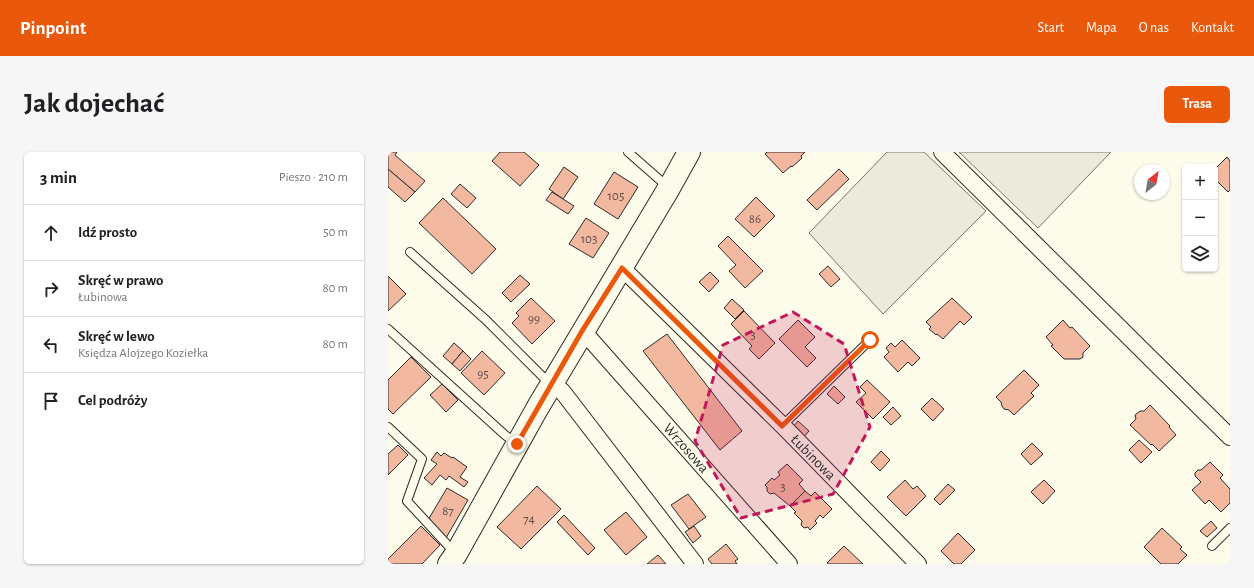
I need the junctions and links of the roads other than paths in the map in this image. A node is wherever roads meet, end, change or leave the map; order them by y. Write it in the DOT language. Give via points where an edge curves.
graph roads {
  1 [pos="628,152"];
  2 [pos="689,152"];
  3 [pos="942,152"];
  4 [pos="669,188"];
  5 [pos="410,252"];
  6 [pos="622,268"];
  7 [pos="388,329"];
  8 [pos="582,331"];
  9 [pos="870,340"];
  10 [pos="552,383"];
  11 [pos="782,426"];
  12 [pos="388,427"];
  13 [pos="1230,437"];
  14 [pos="517,444"];
  15 [pos="1230,528"];
  16 [pos="1212,546"];
  17 [pos="456,561"];
  18 [pos="695,564"];
  19 [pos="789,564"];
  20 [pos="918,564"];
  1 -- 4 [label="lane"];
  2 -- 4 [label="street"];
  3 -- 13 [label="street"];
  4 -- 6 [label="street"];
  5 -- 10 [label="lane"];
  6 -- 8 [label="street"];
  6 -- 11 [label="street, Łubinowa"];
  7 -- 14 [label="lane"];
  8 -- 10 [label="street"];
  8 -- 19 [label="street, Wrzosowa"];
  9 -- 11 [label="lane"];
  10 -- 14 [label="street"];
  10 -- 18 [label="street" via="562,391"];
  11 -- 20 [label="street, Łubinowa"];
  12 -- 17 [label="lane" via="422,459 407,501"];
  14 -- 17 [label="street"];
  15 -- 16 [label="lane"];
}
